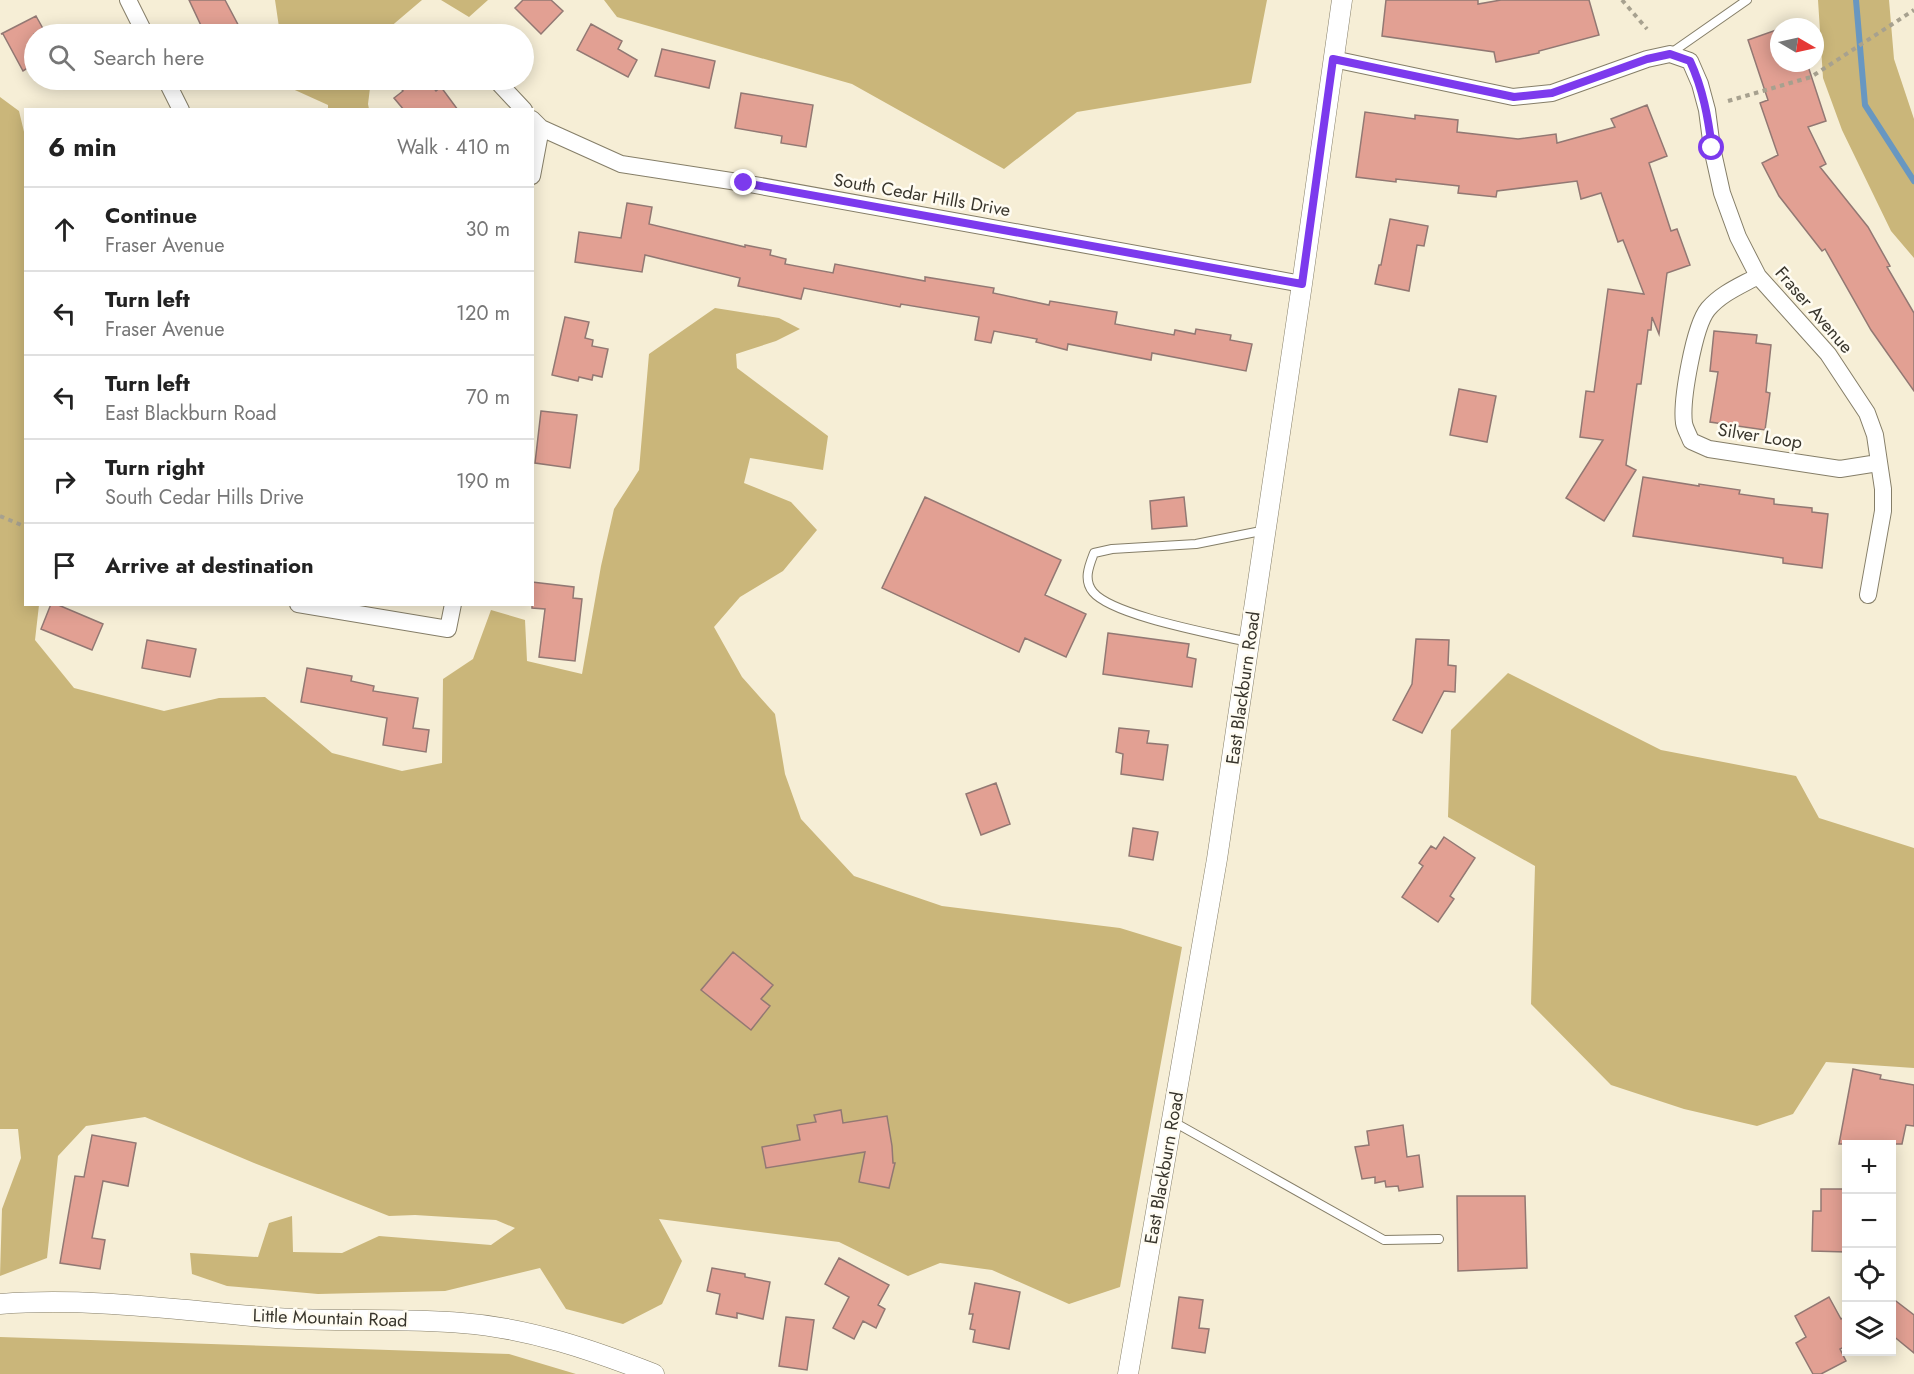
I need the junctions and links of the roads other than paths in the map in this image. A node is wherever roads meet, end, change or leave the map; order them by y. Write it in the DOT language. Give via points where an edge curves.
graph roads {
  1 [pos="128,0"];
  2 [pos="1342,0"];
  3 [pos="1747,0"];
  4 [pos="140,24"];
  5 [pos="1670,54"];
  6 [pos="1333,59"];
  7 [pos="171,90"];
  8 [pos="505,90"];
  9 [pos="180,108"];
  10 [pos="522,108"];
  11 [pos="537,123"];
  12 [pos="534,155"];
  13 [pos="1758,276"];
  14 [pos="1302,284"];
  15 [pos="1878,463"];
  16 [pos="1266,530"];
  17 [pos="1868,595"];
  18 [pos="310,606"];
  19 [pos="453,606"];
  20 [pos="1249,642"];
  21 [pos="1172,1120"];
  22 [pos="1440,1239"];
  23 [pos="0,1304"];
  24 [pos="1135,1331"];
  25 [pos="654,1374"];
  26 [pos="1116,1374"];
  27 [pos="1128,1374"];
  1 -- 4 [label="street"];
  2 -- 6 [label="street, East Blackburn Road"];
  3 -- 5 [label="lane"];
  5 -- 6 [label="street" via="1552,93 1514,97"];
  5 -- 13 [label="street, Fraser Avenue" via="1690,61 1700,84 1722,193"];
  6 -- 14 [label="street, East Blackburn Road"];
  7 -- 9 [label="street"];
  8 -- 10 [label="street"];
  11 -- 12 [label="street"];
  11 -- 14 [label="street, South Cedar Hills Drive" via="621,164"];
  13 -- 15 [label="street, Fraser Avenue" via="1828,354 1867,413 1875,435"];
  13 -- 15 [label="street, Silver Loop" via="1724,293 1707,311 1696,332 1685,399 1684,423 1691,441 1709,449 1840,469"];
  14 -- 16 [label="street, East Blackburn Road"];
  15 -- 17 [label="street, Fraser Avenue" via="1883,511"];
  16 -- 20 [label="street, East Blackburn Road"];
  16 -- 20 [label="lane" via="1196,544 1103,551 1094,553 1089,566 1087,580 1104,602 1153,619"];
  18 -- 19 [label="street" via="448,629"];
  20 -- 21 [label="street, East Blackburn Road"];
  21 -- 22 [label="lane" via="1384,1240"];
  21 -- 24 [label="street, East Blackburn Road"];
  23 -- 25 [label="street, Little Mountain Road" via="85,1303 291,1319 463,1323 551,1338"];
  24 -- 26 [label="street"];
  24 -- 27 [label="street, East Blackburn Road"];
}
